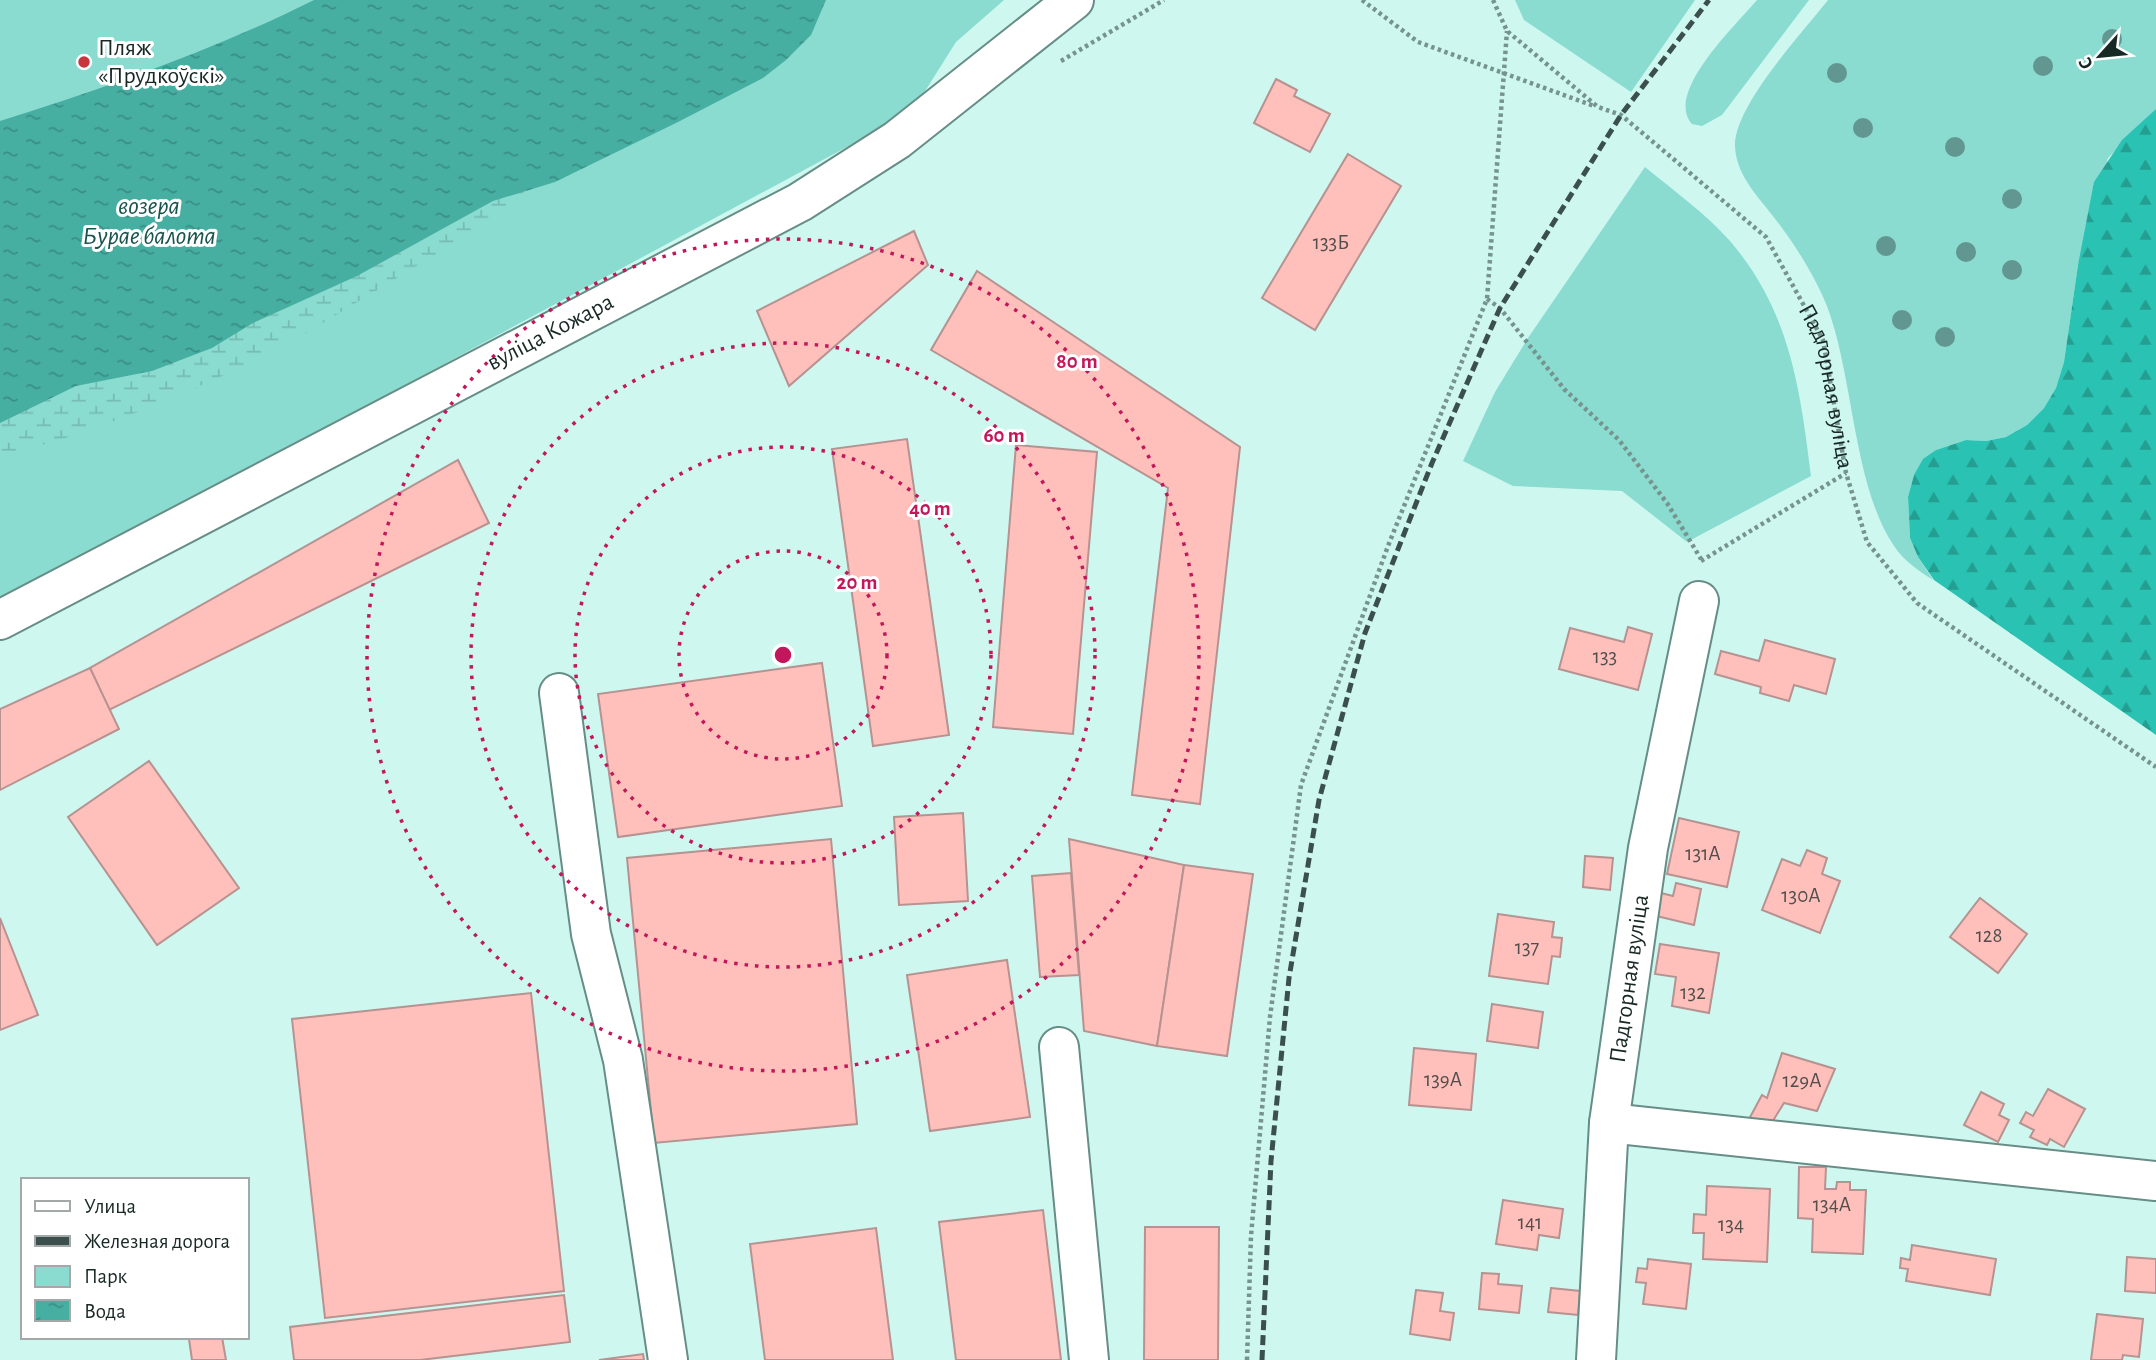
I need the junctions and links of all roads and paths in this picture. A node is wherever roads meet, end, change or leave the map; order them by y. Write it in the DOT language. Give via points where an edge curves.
graph roads {
  1 [pos="1074,0"];
  2 [pos="1362,0"];
  3 [pos="1493,0"];
  4 [pos="1507,31"];
  5 [pos="1502,71"];
  6 [pos="1598,107"];
  7 [pos="1487,299"];
  8 [pos="1846,473"];
  9 [pos="1701,559"];
  10 [pos="1699,601"];
  11 [pos="0,620"];
  12 [pos="559,693"];
  13 [pos="2156,767"];
  14 [pos="1059,1047"];
  15 [pos="1609,1123"];
  16 [pos="2156,1181"];
  17 [pos="668,1360"];
  18 [pos="1088,1360"];
  19 [pos="1247,1360"];
  20 [pos="1596,1360"];
  1 -- 11 [label="street, вуліца Кожара" via="897,141 800,202"];
  2 -- 5 [label="path" via="1418,42"];
  3 -- 4 [label="path, Падгорная вуліца"];
  4 -- 5 [label="path"];
  4 -- 6 [label="path, Падгорная вуліца"];
  5 -- 6 [label="path"];
  5 -- 7 [label="path"];
  6 -- 8 [label="path, Падгорная вуліца" via="1621,115 1766,237 1823,340"];
  7 -- 9 [label="path" via="1500,308 1564,389 1619,440 1667,503"];
  7 -- 19 [label="path" via="1388,546 1301,785 1270,1017 1251,1236"];
  8 -- 9 [label="path"];
  8 -- 13 [label="path, Падгорная вуліца" via="1867,542 1917,603"];
  9 -- 10 [label="path"];
  10 -- 15 [label="street, Падгорная вуліца" via="1648,848"];
  12 -- 17 [label="street" via="591,934 623,1060"];
  14 -- 18 [label="street"];
  15 -- 16 [label="street"];
  15 -- 20 [label="street, Падгорная вуліца"];
}
